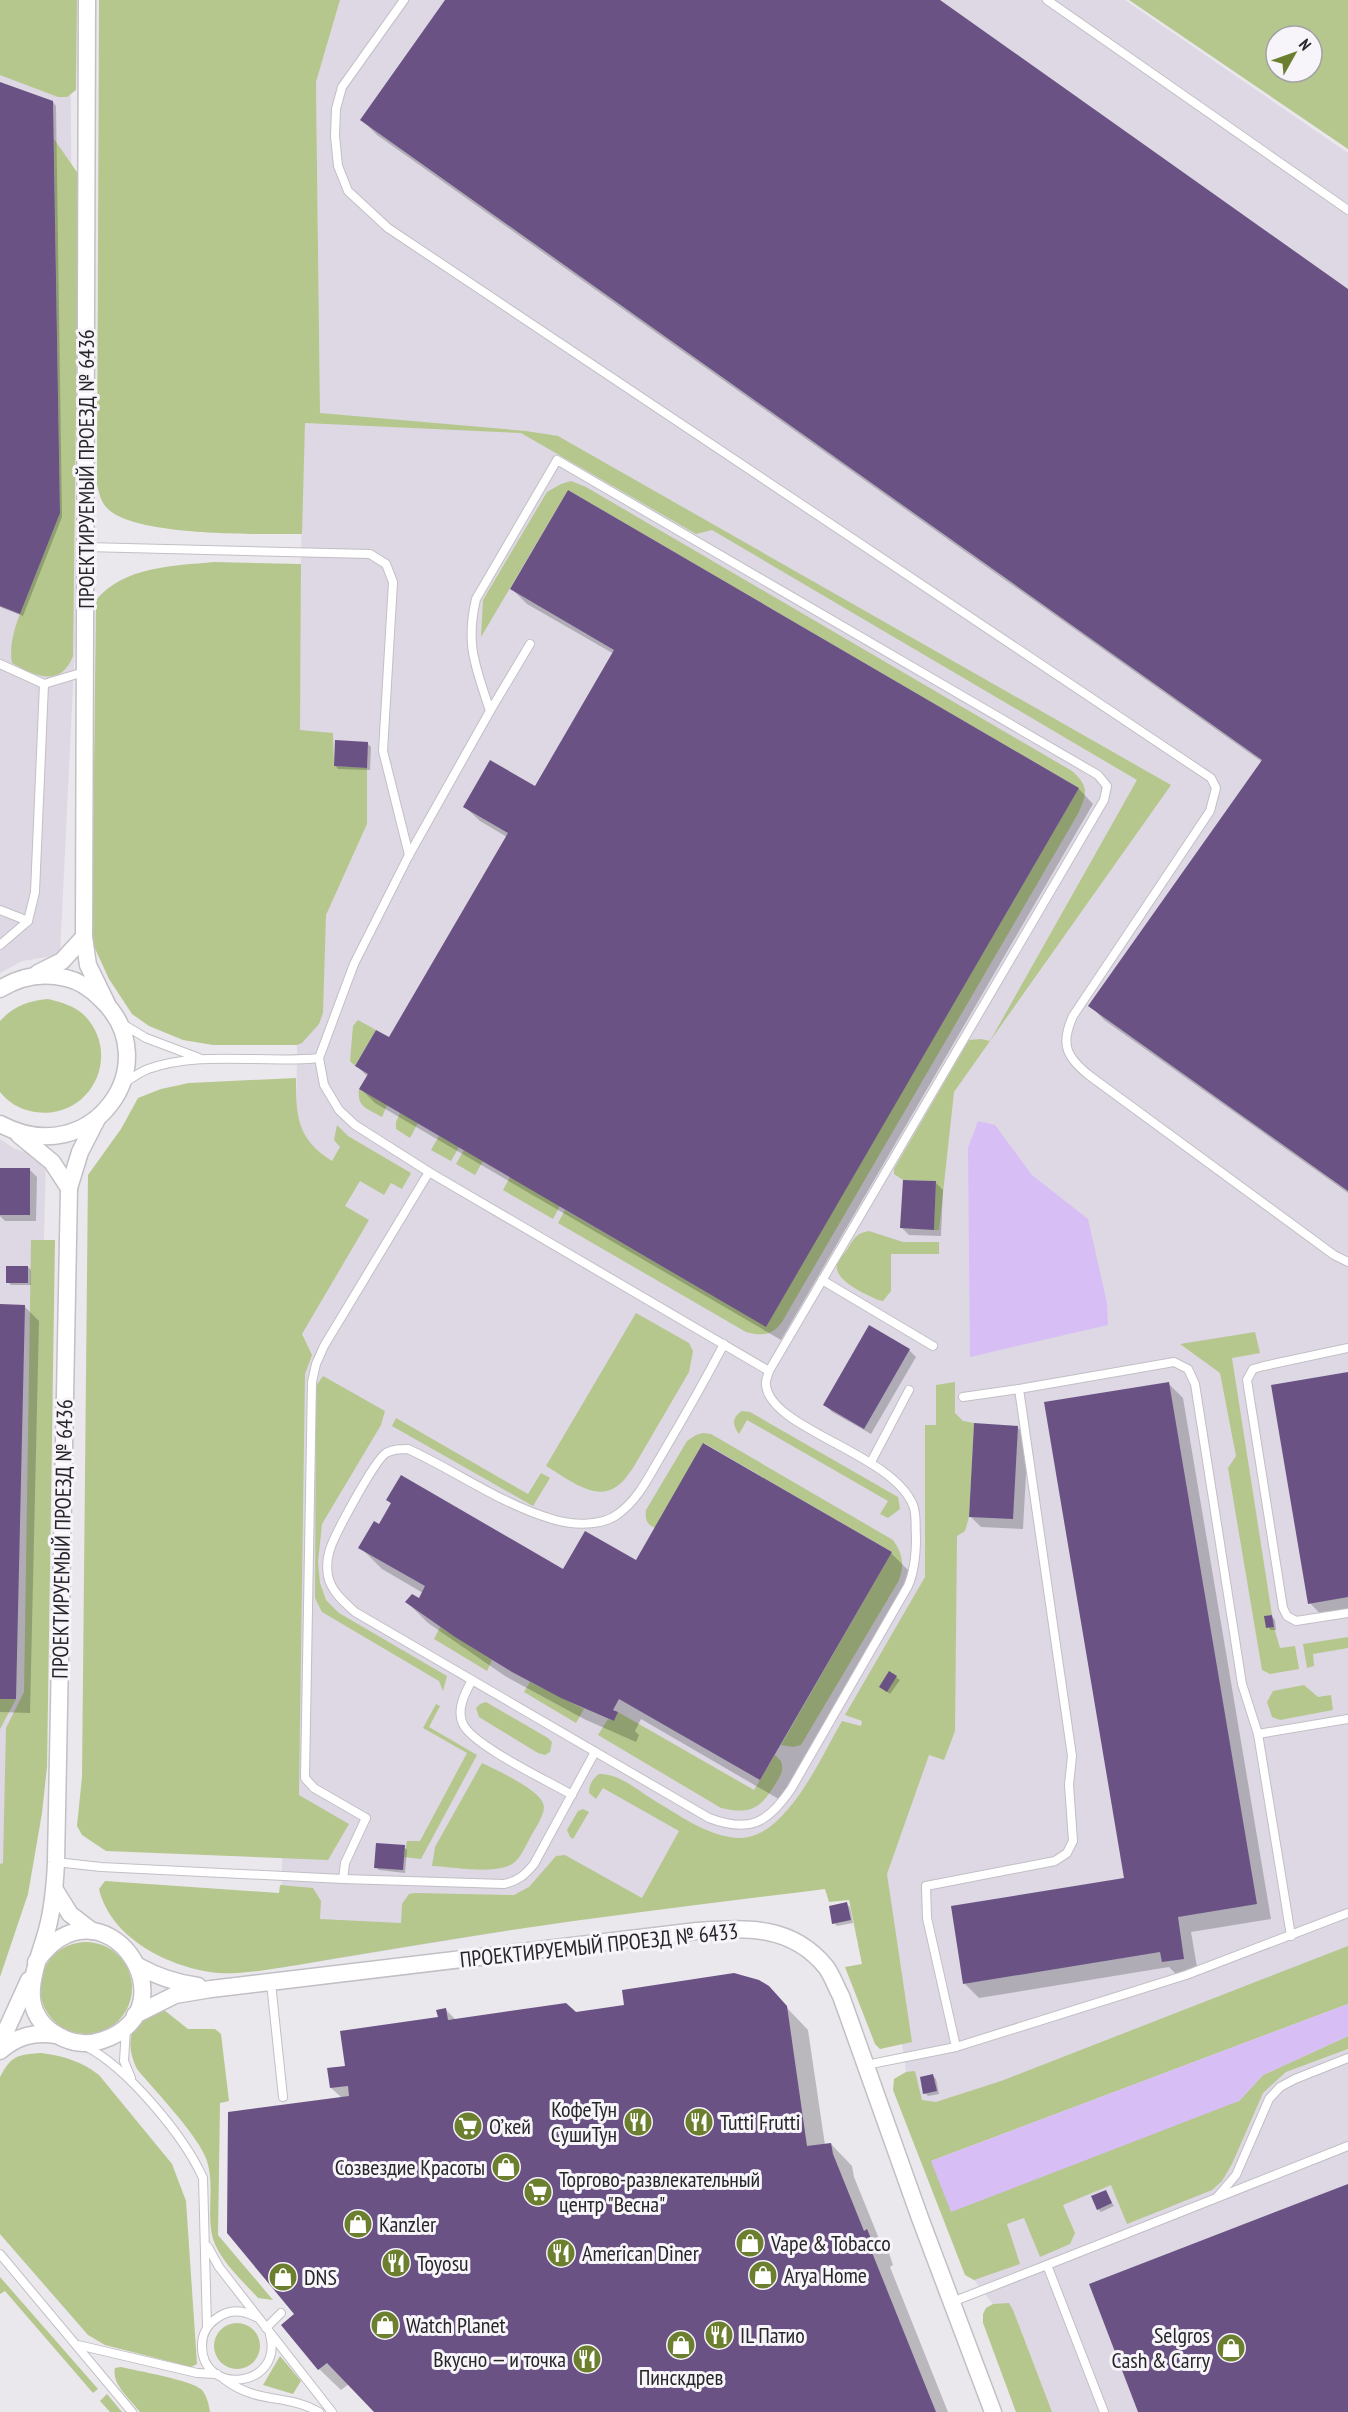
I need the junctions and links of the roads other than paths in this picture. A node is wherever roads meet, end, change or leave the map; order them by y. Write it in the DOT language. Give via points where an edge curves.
graph roads {
  1 [pos="87,0"];
  2 [pos="404,0"];
  3 [pos="1047,0"];
  4 [pos="1348,210"];
  5 [pos="86,547"];
  6 [pos="530,644"];
  7 [pos="0,664"];
  8 [pos="84,672"];
  9 [pos="44,684"];
  10 [pos="490,711"];
  11 [pos="409,855"];
  12 [pos="0,910"];
  13 [pos="28,921"];
  14 [pos="84,937"];
  15 [pos="0,945"];
  16 [pos="33,976"];
  17 [pos="0,989"];
  18 [pos="107,1004"];
  19 [pos="119,1022"];
  20 [pos="319,1058"];
  21 [pos="200,1059"];
  22 [pos="121,1085"];
  23 [pos="96,1119"];
  24 [pos="0,1124"];
  25 [pos="16,1132"];
  26 [pos="429,1172"];
  27 [pos="69,1188"];
  28 [pos="1348,1262"];
  29 [pos="822,1280"];
  30 [pos="724,1344"];
  31 [pos="933,1346"];
  32 [pos="1348,1348"];
  33 [pos="769,1371"];
  34 [pos="1019,1389"];
  35 [pos="909,1390"];
  36 [pos="963,1397"];
  37 [pos="871,1462"];
  38 [pos="1348,1613"];
  39 [pos="472,1680"];
  40 [pos="1348,1719"];
  41 [pos="1258,1734"];
  42 [pos="595,1752"];
  43 [pos="572,1795"];
  44 [pos="56,1862"];
  45 [pos="343,1880"];
  46 [pos="55,1890"];
  47 [pos="1348,1913"];
  48 [pos="92,1931"];
  49 [pos="1291,1936"];
  50 [pos="138,1966"];
  51 [pos="34,1967"];
  52 [pos="271,1983"];
  53 [pos="211,1989"];
  54 [pos="130,2021"];
  55 [pos="56,2035"];
  56 [pos="80,2043"];
  57 [pos="0,2044"];
  58 [pos="956,2047"];
  59 [pos="0,2051"];
  60 [pos="1348,2058"];
  61 [pos="866,2065"];
  62 [pos="132,2082"];
  63 [pos="283,2097"];
  64 [pos="1348,2146"];
  65 [pos="1218,2197"];
  66 [pos="206,2243"];
  67 [pos="0,2254"];
  68 [pos="1047,2265"];
  69 [pos="952,2302"];
  70 [pos="281,2313"];
  71 [pos="207,2327"];
  72 [pos="265,2327"];
  73 [pos="78,2345"];
  74 [pos="219,2376"];
  75 [pos="132,2412"];
  76 [pos="319,2412"];
  77 [pos="332,2412"];
  78 [pos="993,2412"];
  79 [pos="1104,2412"];
  1 -- 5 [label="street, ПРОЕКТИРУЕМЫЙ ПРОЕЗД № 6436"];
  2 -- 28 [label="lane" via="342,87 335,136 338,166 348,191 388,228 1211,778 1216,788 1210,811 1073,1016 1066,1033 1067,1050 1075,1064 1090,1076"];
  3 -- 4 [label="lane"];
  5 -- 8 [label="street, ПРОЕКТИРУЕМЫЙ ПРОЕЗД № 6436"];
  5 -- 11 [label="lane" via="370,554 386,564 393,582 383,751"];
  6 -- 10 [label="lane"];
  7 -- 9 [label="lane"];
  8 -- 9 [label="lane"];
  8 -- 14 [label="street, ПРОЕКТИРУЕМЫЙ ПРОЕЗД № 6436"];
  9 -- 13 [label="lane" via="35,892"];
  10 -- 11 [label="lane"];
  10 -- 29 [label="lane" via="471,653 476,599 557,460 1098,775 1107,786 1104,800"];
  11 -- 20 [label="lane" via="354,964"];
  12 -- 13 [label="lane"];
  13 -- 15 [label="lane"];
  14 -- 16 [label="street" via="62,961"];
  14 -- 18 [label="street, ПРОЕКТИРУЕМЫЙ ПРОЕЗД № 6436" via="87,965"];
  16 -- 17 [label="street"];
  16 -- 18 [label="street" via="54,975 74,980"];
  18 -- 19 [label="street"];
  19 -- 21 [label="lane" via="146,1038"];
  19 -- 22 [label="street" via="126,1064"];
  20 -- 21 [label="lane"];
  20 -- 26 [label="lane" via="324,1085 339,1110"];
  21 -- 22 [label="lane" via="147,1069"];
  22 -- 23 [label="street" via="111,1104"];
  23 -- 25 [label="street" via="58,1137"];
  23 -- 27 [label="street, ПРОЕКТИРУЕМЫЙ ПРОЕЗД № 6436"];
  24 -- 25 [label="street"];
  25 -- 27 [label="street" via="52,1162"];
  26 -- 30 [label="lane"];
  26 -- 45 [label="lane" via="324,1346 312,1382 305,1778 314,1788 366,1818 345,1863"];
  27 -- 44 [label="street, ПРОЕКТИРУЕМЫЙ ПРОЕЗД № 6436"];
  29 -- 31 [label="lane"];
  29 -- 33 [label="lane"];
  30 -- 33 [label="lane"];
  30 -- 39 [label="lane" via="635,1499 607,1521 554,1520 506,1500 408,1449 383,1454 334,1538 328,1554 332,1587 355,1612"];
  32 -- 38 [label="lane" via="1253,1369 1247,1380 1283,1608 1296,1621"];
  33 -- 37 [label="lane" via="766,1384 770,1397 784,1413"];
  34 -- 36 [label="lane"];
  34 -- 41 [label="lane" via="1174,1362 1188,1369 1195,1384 1242,1683"];
  34 -- 58 [label="lane" via="1072,1756 1069,1785 1073,1840 1067,1853 1055,1861 926,1886 927,1918"];
  35 -- 37 [label="lane"];
  37 -- 42 [label="lane" via="901,1486 913,1505 914,1574 791,1789 771,1815 742,1826 726,1825"];
  39 -- 42 [label="lane"];
  39 -- 43 [label="lane" via="461,1708 467,1732"];
  40 -- 41 [label="lane"];
  41 -- 49 [label="lane"];
  42 -- 43 [label="lane"];
  43 -- 45 [label="lane" via="534,1864 515,1881 489,1885"];
  44 -- 45 [label="lane"];
  44 -- 46 [label="street, ПРОЕКТИРУЕМЫЙ ПРОЕЗД № 6436"];
  46 -- 48 [label="street" via="70,1914"];
  46 -- 51 [label="street, ПРОЕКТИРУЕМЫЙ ПРОЕЗД № 6436"];
  47 -- 49 [label="lane"];
  48 -- 50 [label="street" via="120,1942"];
  48 -- 51 [label="street, ПРОЕКТИРУЕМЫЙ ПРОЕЗД № 6436" via="59,1938 46,1948"];
  49 -- 58 [label="lane" via="1186,1975"];
  50 -- 53 [label="street" via="178,1983"];
  50 -- 54 [label="street" via="142,1991"];
  51 -- 55 [label="street, ПРОЕКТИРУЕМЫЙ ПРОЕЗД № 6436" via="30,1989 34,2007"];
  51 -- 57 [label="street, ПРОЕКТИРУЕМЫЙ ПРОЕЗД № 6436"];
  52 -- 53 [label="street, ПРОЕКТИРУЕМЫЙ ПРОЕЗД № 6433"];
  52 -- 61 [label="street, ПРОЕКТИРУЕМЫЙ ПРОЕЗД № 6433" via="697,1931 752,1928 796,1940 826,1967"];
  52 -- 63 [label="lane"];
  53 -- 54 [label="street" via="175,1995"];
  54 -- 56 [label="street" via="112,2037"];
  54 -- 62 [label="lane" via="124,2061"];
  55 -- 56 [label="street"];
  55 -- 59 [label="street" via="19,2037"];
  56 -- 62 [label="lane" via="108,2060"];
  58 -- 61 [label="lane"];
  60 -- 65 [label="lane" via="1294,2079 1269,2099 1236,2175"];
  61 -- 69 [label="street, ПРОЕКТИРУЕМЫЙ ПРОЕЗД № 6433"];
  62 -- 66 [label="lane" via="194,2158 203,2178"];
  64 -- 65 [label="lane"];
  65 -- 68 [label="lane"];
  66 -- 71 [label="lane"];
  66 -- 72 [label="lane" via="219,2267"];
  67 -- 73 [label="lane"];
  68 -- 69 [label="lane"];
  68 -- 79 [label="lane"];
  69 -- 78 [label="street, ПРОЕКТИРУЕМЫЙ ПРОЕЗД № 6433"];
  70 -- 72 [label="lane"];
  71 -- 72 [label="lane" via="229,2312 243,2312"];
  71 -- 74 [label="lane" via="202,2347 209,2367"];
  72 -- 74 [label="lane" via="271,2353 261,2371 242,2380"];
  72 -- 77 [label="lane"];
  73 -- 74 [label="lane"];
  73 -- 75 [label="lane"];
  74 -- 76 [label="lane" via="250,2395 296,2403"];
}
